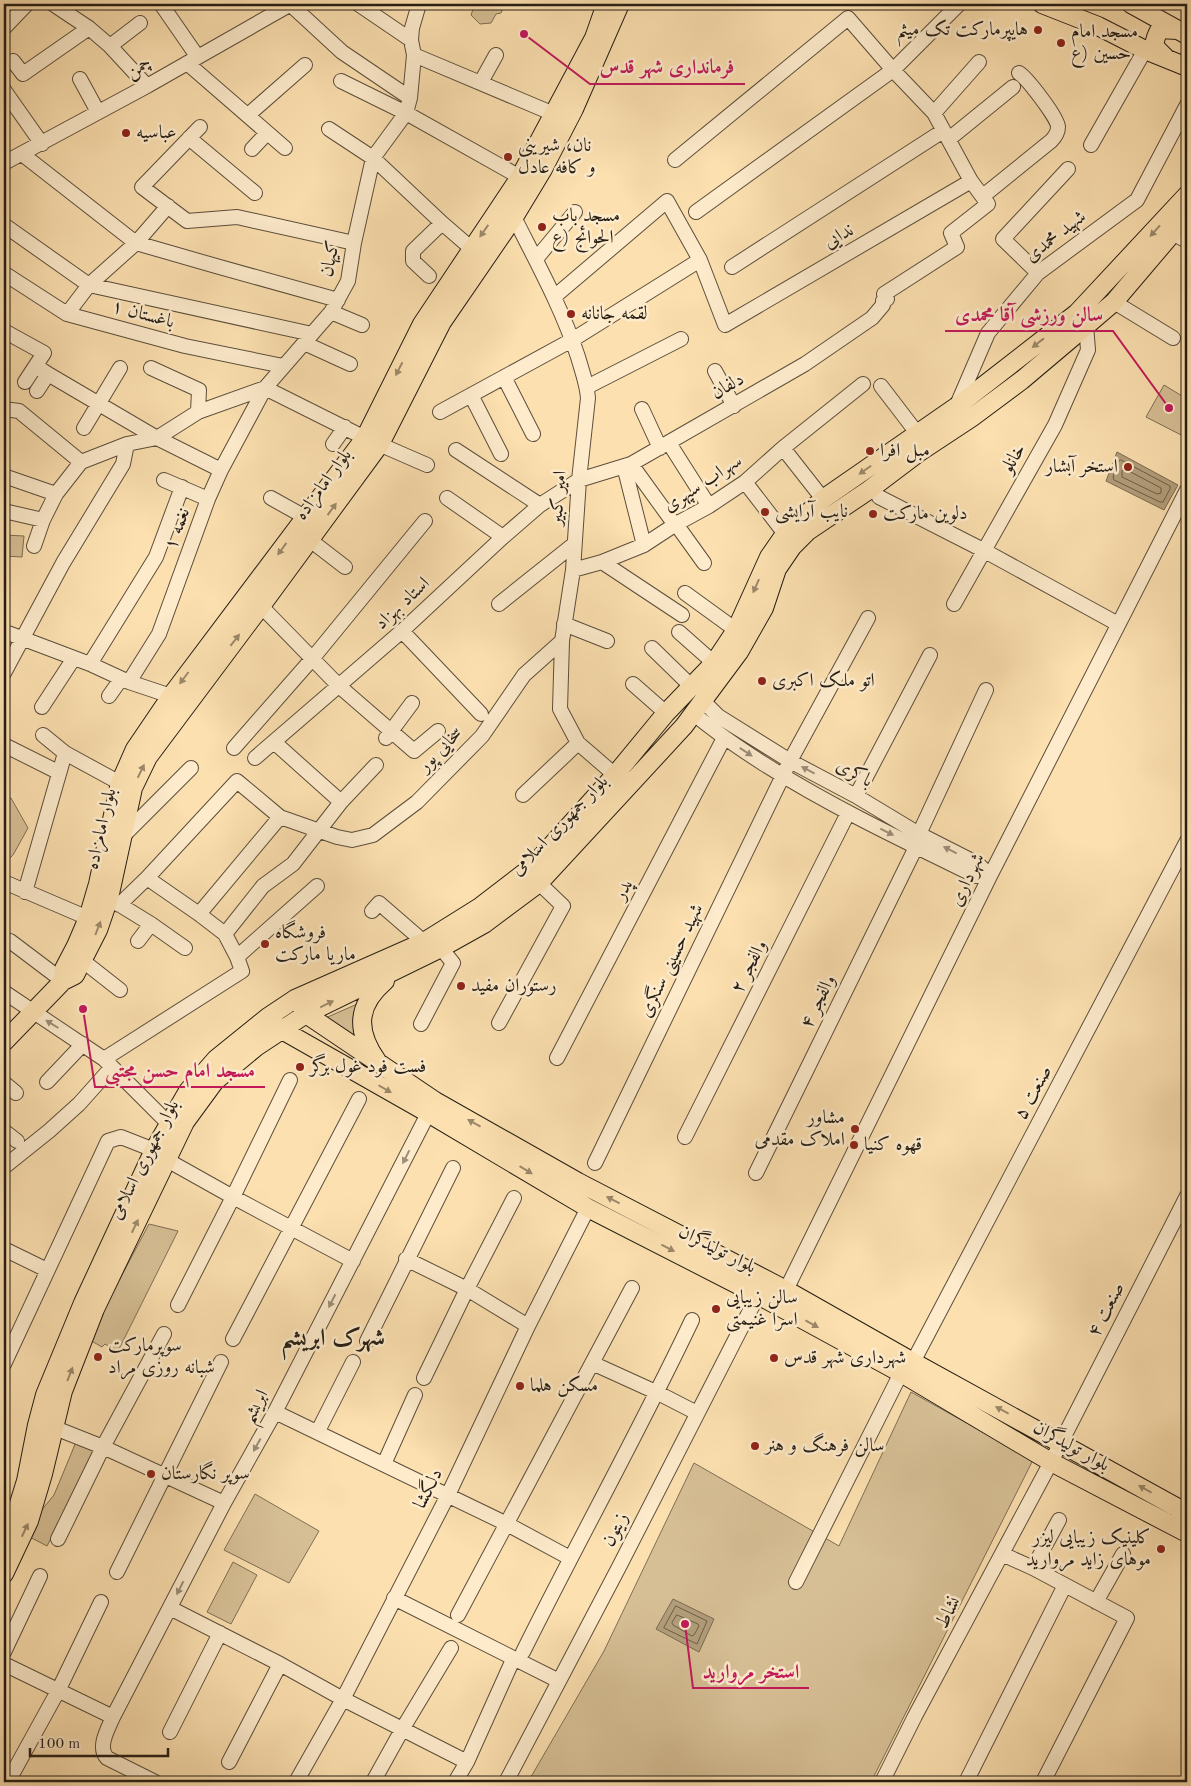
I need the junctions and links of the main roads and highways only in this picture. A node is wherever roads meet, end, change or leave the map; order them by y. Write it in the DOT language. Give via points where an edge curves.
graph roads {
  1 [pos="606,4"];
  2 [pos="620,4"];
  3 [pos="1042,4"];
  4 [pos="1131,4"];
  5 [pos="1182,32"];
  6 [pos="1165,57"];
  7 [pos="1187,67"];
  8 [pos="1187,195"];
  9 [pos="507,213"];
  10 [pos="1187,216"];
  11 [pos="1180,238"];
  12 [pos="373,441"];
  13 [pos="914,442"];
  14 [pos="666,713"];
  15 [pos="693,713"];
  16 [pos="399,970"];
  17 [pos="63,981"];
  18 [pos="295,999"];
  19 [pos="306,1014"];
  20 [pos="268,1017"];
  21 [pos="282,1030"];
  22 [pos="4,1042"];
  23 [pos="381,1066"];
  24 [pos="432,1107"];
  25 [pos="160,1155"];
  26 [pos="89,1306"];
  27 [pos="907,1368"];
  28 [pos="1187,1513"];
  29 [pos="1187,1533"];
  30 [pos="4,1540"];
  31 [pos="4,1574"];
  1 -- 9 [label="main road, بلوار امامزاده" via="594,38 520,177"];
  2 -- 9 [label="main road, بلوار امامزاده" via="574,109 543,169"];
  3 -- 6 [label="main road"];
  4 -- 5 [label="main road"];
  5 -- 6 [label="main road" via="1160,29 1157,33 1154,46"];
  6 -- 7 [label="main road"];
  8 -- 13 [label="main road, بلوار جمهوری اسلامی, one-way" via="1077,313"];
  9 -- 12 [label="main road, بلوار امامزاده"];
  9 -- 12 [label="main road, بلوار امامزاده, one-way" via="472,249 422,324"];
  10 -- 11 [label="main road, بلوار جمهوری اسلامی"];
  11 -- 13 [label="main road, بلوار جمهوری اسلامی" via="1114,302 1022,380 971,418"];
  12 -- 17 [label="main road, بلوار امامزاده, one-way" via="305,517 135,749 120,784 88,918 64,969"];
  17 -- 12 [label="main road, بلوار امامزاده, one-way" via="75,975 114,901 121,838 133,788 148,757 310,540"];
  13 -- 14 [label="main road, بلوار جمهوری اسلامی, one-way" via="823,499 785,534 769,557 736,630 714,663"];
  13 -- 15 [label="main road, بلوار جمهوری اسلامی" via="869,490 808,531 792,548 777,570 764,608 739,652"];
  14 -- 15 [label="main road"];
  14 -- 18 [label="main road, بلوار جمهوری اسلامی" via="532,867 480,907 424,942"];
  15 -- 16 [label="main road, بلوار جمهوری اسلامی" via="539,883 484,924"];
  19 -- 16 [label="main road, بلوار جمهوری اسلامی, one-way"];
  16 -- 23 [label="main road" via="371,994 362,1017 370,1050"];
  17 -- 22 [label="main road, بلوار امامزاده"];
  18 -- 19 [label="main road, بلوار تولیدگران"];
  18 -- 20 [label="main road, بلوار جمهوری اسلامی"];
  19 -- 21 [label="main road, بلوار جمهوری اسلامی"];
  19 -- 23 [label="main road, بلوار تولیدگران"];
  20 -- 21 [label="main road, بلوار تولیدگران"];
  20 -- 25 [label="main road, بلوار جمهوری اسلامی" via="216,1059 188,1091 168,1123"];
  21 -- 24 [label="main road, بلوار تولیدگران, one-way"];
  21 -- 25 [label="main road, بلوار جمهوری اسلامی" via="215,1080"];
  23 -- 24 [label="main road, بلوار تولیدگران"];
  27 -- 24 [label="main road, بلوار تولیدگران, one-way" via="786,1290"];
  24 -- 27 [label="main road, بلوار تولیدگران, one-way" via="588,1208"];
  25 -- 26 [label="main road, بلوار جمهوری اسلامی"];
  26 -- 30 [label="main road, بلوار جمهوری اسلامی" via="45,1395 26,1481"];
  31 -- 26 [label="main road, بلوار جمهوری اسلامی, one-way" via="29,1522"];
  28 -- 27 [label="main road, بلوار تولیدگران, one-way" via="1060,1442"];
  27 -- 29 [label="main road, بلوار تولیدگران" via="1051,1462"];
}
